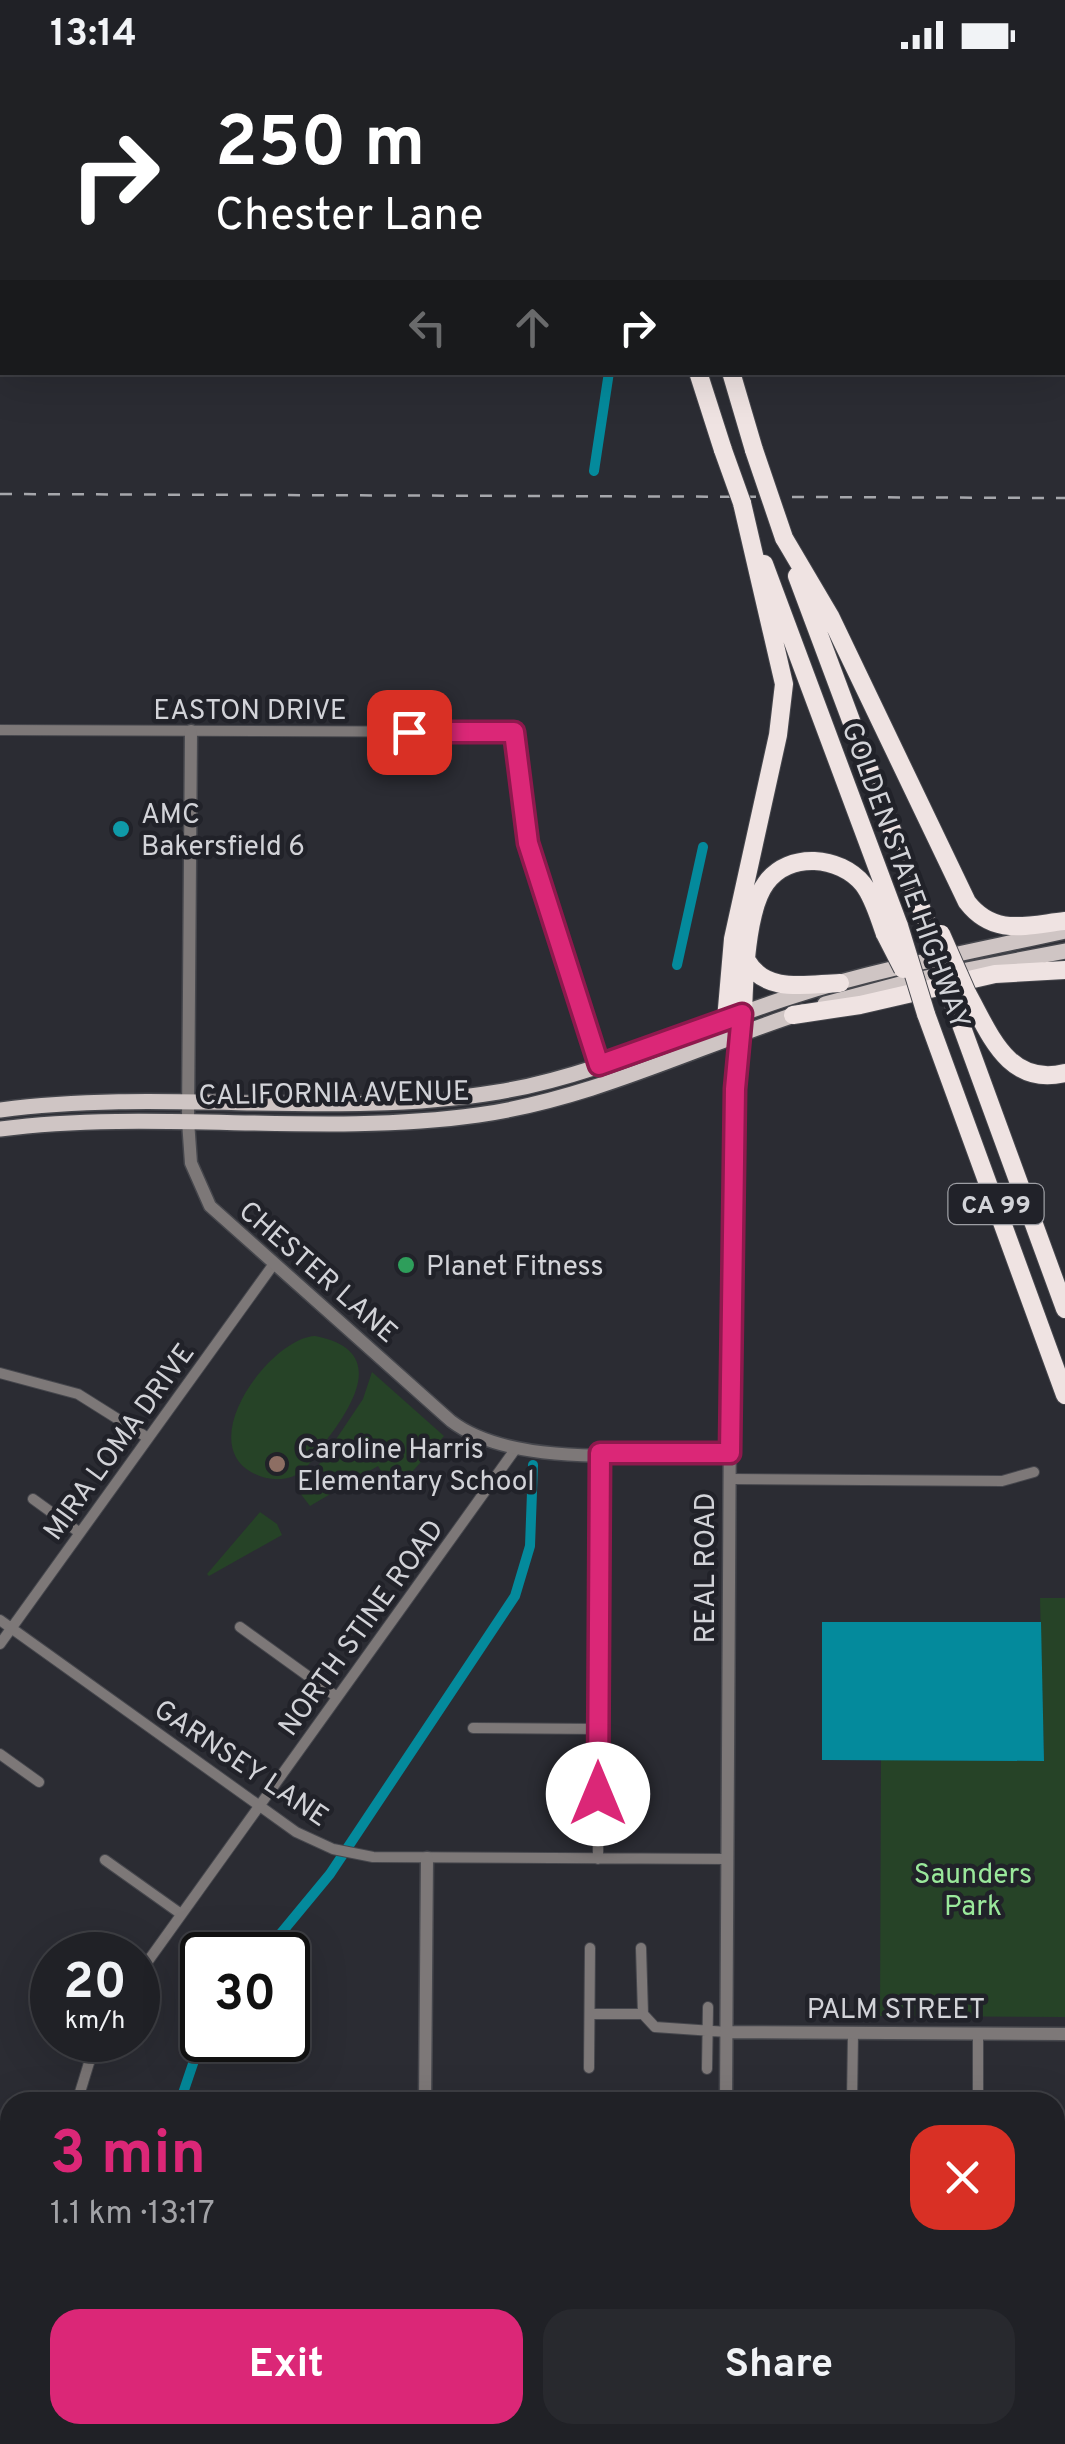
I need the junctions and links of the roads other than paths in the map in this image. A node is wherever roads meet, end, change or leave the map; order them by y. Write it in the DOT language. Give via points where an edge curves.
graph roads {
  1 [pos="699,375"];
  2 [pos="731,375"];
  3 [pos="774,615"];
  4 [pos="820,616"];
  5 [pos="0,730"];
  6 [pos="190,731"];
  7 [pos="1065,922"];
  8 [pos="892,930"];
  9 [pos="1065,931"];
  10 [pos="1065,954"];
  11 [pos="747,961"];
  12 [pos="1065,970"];
  13 [pos="994,974"];
  14 [pos="840,983"];
  15 [pos="960,996"];
  16 [pos="793,1015"];
  17 [pos="734,1017"];
  18 [pos="740,1035"];
  19 [pos="599,1065"];
  20 [pos="1065,1073"];
  21 [pos="520,1087"];
  22 [pos="444,1099"];
  23 [pos="188,1102"];
  24 [pos="517,1108"];
  25 [pos="0,1110"];
  26 [pos="458,1117"];
  27 [pos="369,1120"];
  28 [pos="188,1121"];
  29 [pos="0,1129"];
  30 [pos="273,1265"];
  31 [pos="1065,1309"];
  32 [pos="0,1373"];
  33 [pos="1065,1396"];
  34 [pos="148,1438"];
  35 [pos="514,1451"];
  36 [pos="600,1453"];
  37 [pos="730,1453"];
  38 [pos="1034,1472"];
  39 [pos="730,1479"];
  40 [pos="32,1499"];
  41 [pos="80,1533"];
  42 [pos="0,1620"];
  43 [pos="12,1628"];
  44 [pos="240,1628"];
  45 [pos="0,1644"];
  46 [pos="337,1697"];
  47 [pos="473,1728"];
  48 [pos="599,1729"];
  49 [pos="0,1754"];
  50 [pos="39,1782"];
  51 [pos="259,1806"];
  52 [pos="427,1858"];
  53 [pos="598,1858"];
  54 [pos="728,1859"];
  55 [pos="105,1860"];
  56 [pos="181,1914"];
  57 [pos="160,1944"];
  58 [pos="590,1948"];
  59 [pos="641,1948"];
  60 [pos="708,2007"];
  61 [pos="590,2014"];
  62 [pos="643,2014"];
  63 [pos="706,2030"];
  64 [pos="727,2032"];
  65 [pos="852,2033"];
  66 [pos="978,2034"];
  67 [pos="1065,2034"];
  68 [pos="89,2062"];
  69 [pos="589,2068"];
  70 [pos="707,2069"];
  71 [pos="79,2092"];
  72 [pos="425,2092"];
  73 [pos="726,2092"];
  74 [pos="852,2092"];
  75 [pos="978,2092"];
  1 -- 3 [label="highway, bridge"];
  2 -- 4 [label="highway, bridge" via="784,538"];
  3 -- 8 [label="highway, GOLDEN STATE HIGHWAY"];
  3 -- 17 [label="highway" via="782,705 733,940"];
  4 -- 7 [label="highway" via="967,902 986,920 1011,928"];
  4 -- 15 [label="highway, GOLDEN STATE HIGHWAY, bridge" via="906,865"];
  5 -- 6 [label="street, EASTON DRIVE"];
  6 -- 19 [label="street, EASTON DRIVE" via="514,732 528,843"];
  6 -- 23 [label="street, CHESTER LANE"];
  8 -- 11 [label="highway" via="854,875 806,861 765,884"];
  8 -- 33 [label="highway, GOLDEN STATE HIGHWAY / CA 99, bridge"];
  9 -- 14 [label="main road, CALIFORNIA AVENUE"];
  10 -- 13 [label="main road"];
  10 -- 16 [label="main road, CALIFORNIA AVENUE" via="915,980"];
  11 -- 14 [label="highway" via="772,984"];
  11 -- 17 [label="highway"];
  12 -- 13 [label="highway"];
  13 -- 16 [label="highway"];
  14 -- 17 [label="main road, CALIFORNIA AVENUE"];
  15 -- 20 [label="highway" via="1010,1064 1032,1074"];
  15 -- 31 [label="highway, GOLDEN STATE HIGHWAY / CA 99"];
  16 -- 18 [label="main road, CALIFORNIA AVENUE"];
  17 -- 18 [label="main road"];
  17 -- 19 [label="main road, CALIFORNIA AVENUE"];
  18 -- 24 [label="main road, CALIFORNIA AVENUE"];
  18 -- 37 [label="street, REAL ROAD"];
  19 -- 21 [label="main road, CALIFORNIA AVENUE"];
  19 -- 24 [label="main road" via="592,1077"];
  21 -- 22 [label="main road, CALIFORNIA AVENUE"];
  21 -- 26 [label="main road" via="511,1097 464,1108"];
  22 -- 23 [label="main road, CALIFORNIA AVENUE"];
  22 -- 27 [label="main road" via="431,1108 373,1112"];
  23 -- 25 [label="main road, CALIFORNIA AVENUE"];
  23 -- 28 [label="street, CHESTER LANE"];
  24 -- 26 [label="main road, CALIFORNIA AVENUE"];
  26 -- 27 [label="main road, CALIFORNIA AVENUE"];
  27 -- 28 [label="main road, CALIFORNIA AVENUE"];
  28 -- 29 [label="main road, CALIFORNIA AVENUE"];
  28 -- 30 [label="street, CHESTER LANE" via="202,1194"];
  30 -- 34 [label="street, MIRA LOMA DRIVE"];
  30 -- 35 [label="street, CHESTER LANE" via="464,1431"];
  32 -- 34 [label="street" via="78,1394"];
  34 -- 41 [label="street, MIRA LOMA DRIVE"];
  35 -- 36 [label="street, CHESTER LANE"];
  35 -- 46 [label="street, NORTH STINE ROAD"];
  36 -- 37 [label="street, CHESTER LANE"];
  36 -- 48 [label="street"];
  37 -- 39 [label="street, REAL ROAD"];
  38 -- 39 [label="street" via="1002,1481"];
  39 -- 54 [label="street, REAL ROAD"];
  40 -- 41 [label="street"];
  41 -- 43 [label="street, MIRA LOMA DRIVE"];
  42 -- 43 [label="street, GARNSEY LANE"];
  43 -- 45 [label="street, MIRA LOMA DRIVE"];
  43 -- 51 [label="street, GARNSEY LANE"];
  44 -- 46 [label="street"];
  46 -- 51 [label="street, NORTH STINE ROAD"];
  47 -- 48 [label="street"];
  48 -- 53 [label="street"];
  49 -- 50 [label="street"];
  51 -- 52 [label="street, GARNSEY LANE" via="333,1849"];
  51 -- 56 [label="street, NORTH STINE ROAD"];
  52 -- 53 [label="street, GARNSEY LANE"];
  52 -- 72 [label="street"];
  53 -- 54 [label="street, GARNSEY LANE"];
  54 -- 64 [label="street, REAL ROAD"];
  55 -- 56 [label="street"];
  56 -- 57 [label="street, NORTH STINE ROAD"];
  58 -- 61 [label="street"];
  59 -- 62 [label="street"];
  60 -- 63 [label="street"];
  61 -- 62 [label="street"];
  61 -- 69 [label="street"];
  62 -- 63 [label="street" via="656,2027"];
  63 -- 64 [label="street"];
  63 -- 70 [label="street"];
  64 -- 65 [label="street, PALM STREET"];
  64 -- 73 [label="street, REAL ROAD"];
  65 -- 66 [label="street, PALM STREET"];
  65 -- 74 [label="street"];
  66 -- 67 [label="street, PALM STREET"];
  66 -- 75 [label="street"];
  68 -- 71 [label="street"];
}
